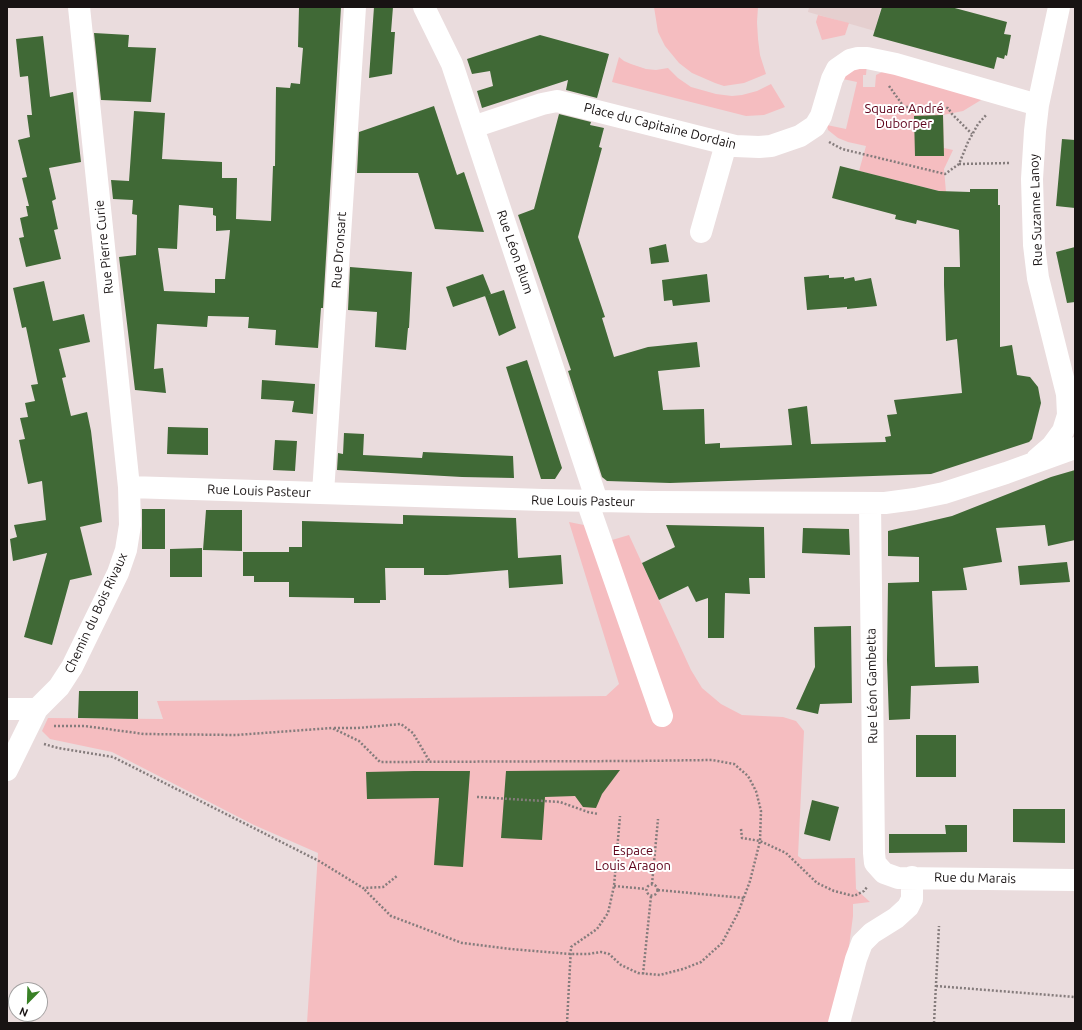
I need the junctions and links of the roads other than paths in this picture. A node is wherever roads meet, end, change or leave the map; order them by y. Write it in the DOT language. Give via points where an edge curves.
graph roads {
  1 [pos="79,7"];
  2 [pos="355,7"];
  3 [pos="424,7"];
  4 [pos="1059,7"];
  5 [pos="1038,105"];
  6 [pos="473,127"];
  7 [pos="726,144"];
  8 [pos="700,232"];
  9 [pos="1071,401"];
  10 [pos="1075,448"];
  11 [pos="1030,464"];
  12 [pos="129,487"];
  13 [pos="323,493"];
  14 [pos="592,501"];
  15 [pos="870,503"];
  16 [pos="7,709"];
  17 [pos="662,716"];
  18 [pos="29,724"];
  19 [pos="7,770"];
  20 [pos="878,868"];
  21 [pos="912,877"];
  22 [pos="1075,880"];
  23 [pos="840,1023"];
  1 -- 12 [label="street, Rue Pierre Curie"];
  2 -- 13 [label="street, Rue Dronsart"];
  3 -- 6 [label="street, Rue Léon Blum" via="452,64"];
  4 -- 5 [label="street, Rue Suzanne Lanoy"];
  5 -- 7 [label="street, Place du Capitaine Dordain" via="896,64 858,58 837,69 821,116 815,126 806,133 771,146 745,147"];
  5 -- 9 [label="street, Rue Suzanne Lanoy" via="1033,163 1036,264"];
  6 -- 7 [label="street, Place du Capitaine Dordain" via="558,101"];
  6 -- 14 [label="street, Rue Léon Blum"];
  7 -- 8 [label="street"];
  9 -- 11 [label="street, Rue Louis Pasteur" via="1064,432"];
  10 -- 11 [label="street, Rue Louis Pasteur"];
  11 -- 15 [label="street, Rue Louis Pasteur" via="938,494 901,501"];
  12 -- 13 [label="street, Rue Louis Pasteur"];
  12 -- 18 [label="street, Chemin du Bois Rivaux" via="128,537 118,573 72,667"];
  13 -- 14 [label="street, Rue Louis Pasteur"];
  14 -- 15 [label="street, Rue Louis Pasteur"];
  14 -- 17 [label="street, Rue Léon Blum"];
  15 -- 20 [label="street, Rue Léon Gambetta" via="874,853"];
  16 -- 18 [label="street"];
  18 -- 19 [label="street, Chemin du Bois Rivaux"];
  20 -- 21 [label="street, Rue du Marais" via="898,878"];
  21 -- 22 [label="street, Rue du Marais"];
  21 -- 23 [label="street" via="912,899 908,907 862,943"];
}
